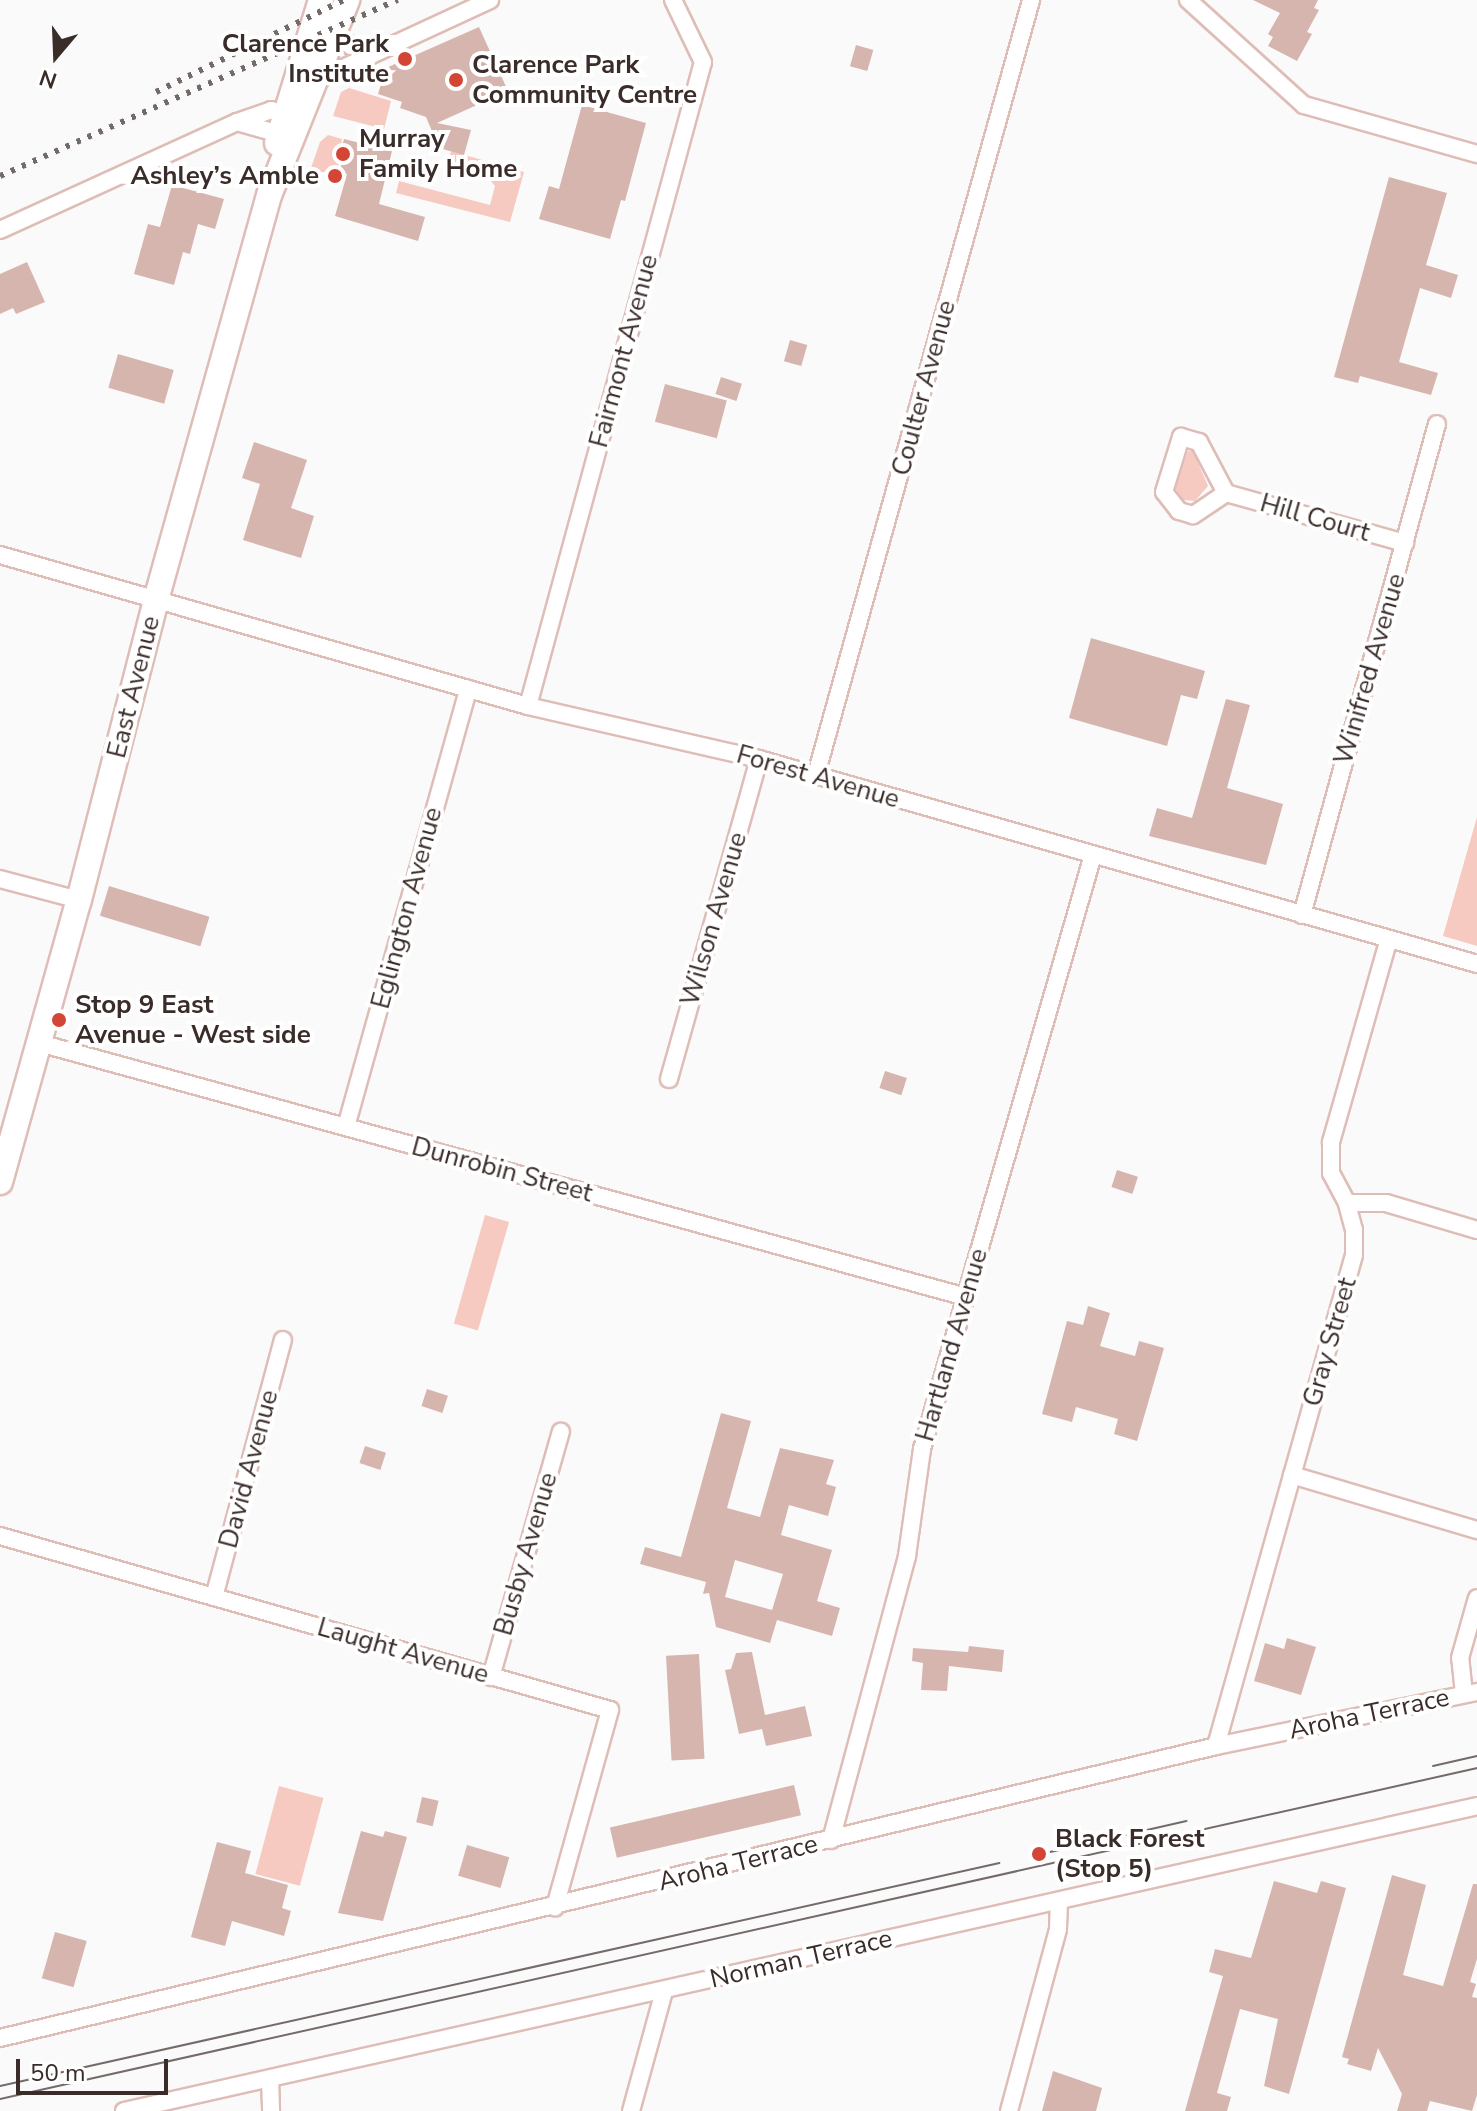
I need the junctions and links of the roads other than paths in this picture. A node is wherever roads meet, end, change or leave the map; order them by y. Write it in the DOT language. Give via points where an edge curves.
graph roads {
  1 [pos="321,0"];
  2 [pos="347,0"];
  3 [pos="490,0"];
  4 [pos="673,0"];
  5 [pos="1031,0"];
  6 [pos="1188,0"];
  7 [pos="335,34"];
  8 [pos="381,49"];
  9 [pos="315,81"];
  10 [pos="281,124"];
  11 [pos="1477,154"];
  12 [pos="270,193"];
  13 [pos="0,230"];
  14 [pos="1437,424"];
  15 [pos="1226,493"];
  16 [pos="1405,543"];
  17 [pos="0,555"];
  18 [pos="156,600"];
  19 [pos="468,689"];
  20 [pos="528,706"];
  21 [pos="759,759"];
  22 [pos="816,775"];
  23 [pos="1093,855"];
  24 [pos="0,879"];
  25 [pos="79,900"];
  26 [pos="1302,915"];
  27 [pos="1389,939"];
  28 [pos="1477,964"];
  29 [pos="39,1043"];
  30 [pos="669,1079"];
  31 [pos="346,1127"];
  32 [pos="0,1182"];
  33 [pos="1347,1203"];
  34 [pos="1477,1230"];
  35 [pos="966,1297"];
  36 [pos="283,1340"];
  37 [pos="561,1432"];
  38 [pos="1292,1475"];
  39 [pos="1477,1530"];
  40 [pos="0,1536"];
  41 [pos="214,1597"];
  42 [pos="1477,1598"];
  43 [pos="491,1677"];
  44 [pos="1470,1693"];
  45 [pos="1216,1746"];
  46 [pos="1477,1806"];
  47 [pos="831,1840"];
  48 [pos="1059,1902"];
  49 [pos="555,1907"];
  50 [pos="664,1991"];
  51 [pos="0,2038"];
  52 [pos="270,2079"];
  53 [pos="124,2111"];
  54 [pos="271,2111"];
  55 [pos="631,2111"];
  56 [pos="1009,2111"];
  1 -- 10 [label="street, East Avenue"];
  2 -- 7 [label="street, East Avenue"];
  3 -- 8 [label="street"];
  4 -- 20 [label="street, Fairmont Avenue" via="703,62"];
  5 -- 22 [label="street, Coulter Avenue"];
  6 -- 11 [label="street" via="1304,105"];
  7 -- 8 [label="street" via="351,46"];
  7 -- 9 [label="street, East Avenue"];
  8 -- 9 [label="street"];
  9 -- 12 [label="street, East Avenue"];
  10 -- 12 [label="street, East Avenue"];
  10 -- 13 [label="street" via="237,122"];
  12 -- 18 [label="street, East Avenue"];
  14 -- 16 [label="street, Winifred Avenue"];
  15 -- 15 [label="street, Hill Court" via="1193,515 1179,511 1164,492 1181,437 1199,442"];
  15 -- 16 [label="street, Hill Court"];
  16 -- 26 [label="street, Winifred Avenue"];
  17 -- 18 [label="street, Forest Avenue"];
  18 -- 19 [label="street, Forest Avenue"];
  18 -- 25 [label="street, East Avenue"];
  19 -- 20 [label="street, Forest Avenue"];
  19 -- 31 [label="street, Eglington Avenue"];
  20 -- 21 [label="street, Forest Avenue"];
  21 -- 22 [label="street, Forest Avenue"];
  21 -- 30 [label="street, Wilson Avenue"];
  22 -- 23 [label="street, Forest Avenue"];
  23 -- 26 [label="street, Forest Avenue"];
  23 -- 35 [label="street, Hartland Avenue"];
  24 -- 25 [label="street"];
  25 -- 29 [label="street, East Avenue"];
  26 -- 27 [label="street, Forest Avenue"];
  27 -- 28 [label="street, Forest Avenue"];
  27 -- 33 [label="street, Gray Street" via="1331,1142 1331,1173"];
  29 -- 31 [label="street, Dunrobin Street"];
  29 -- 32 [label="street, East Avenue"];
  31 -- 35 [label="street, Dunrobin Street"];
  33 -- 34 [label="street" via="1386,1203"];
  33 -- 38 [label="street, Gray Street" via="1354,1255"];
  35 -- 47 [label="street, Hartland Avenue" via="922,1449 907,1556"];
  36 -- 41 [label="street, David Avenue"];
  37 -- 43 [label="street, Busby Avenue"];
  38 -- 39 [label="street"];
  38 -- 45 [label="street, Gray Street"];
  40 -- 41 [label="street, Laught Avenue"];
  41 -- 43 [label="street, Laught Avenue"];
  42 -- 44 [label="street" via="1460,1658"];
  43 -- 49 [label="street, Laught Avenue" via="610,1710"];
  44 -- 45 [label="street, Aroha Terrace"];
  45 -- 47 [label="street, Aroha Terrace"];
  46 -- 48 [label="street, Norman Terrace"];
  47 -- 49 [label="street, Aroha Terrace"];
  48 -- 50 [label="street, Norman Terrace"];
  48 -- 56 [label="street" via="1058,1929"];
  49 -- 51 [label="street, Aroha Terrace"];
  50 -- 52 [label="street, Norman Terrace"];
  50 -- 55 [label="street"];
  52 -- 53 [label="street, Norman Terrace"];
  52 -- 54 [label="street"];
}
